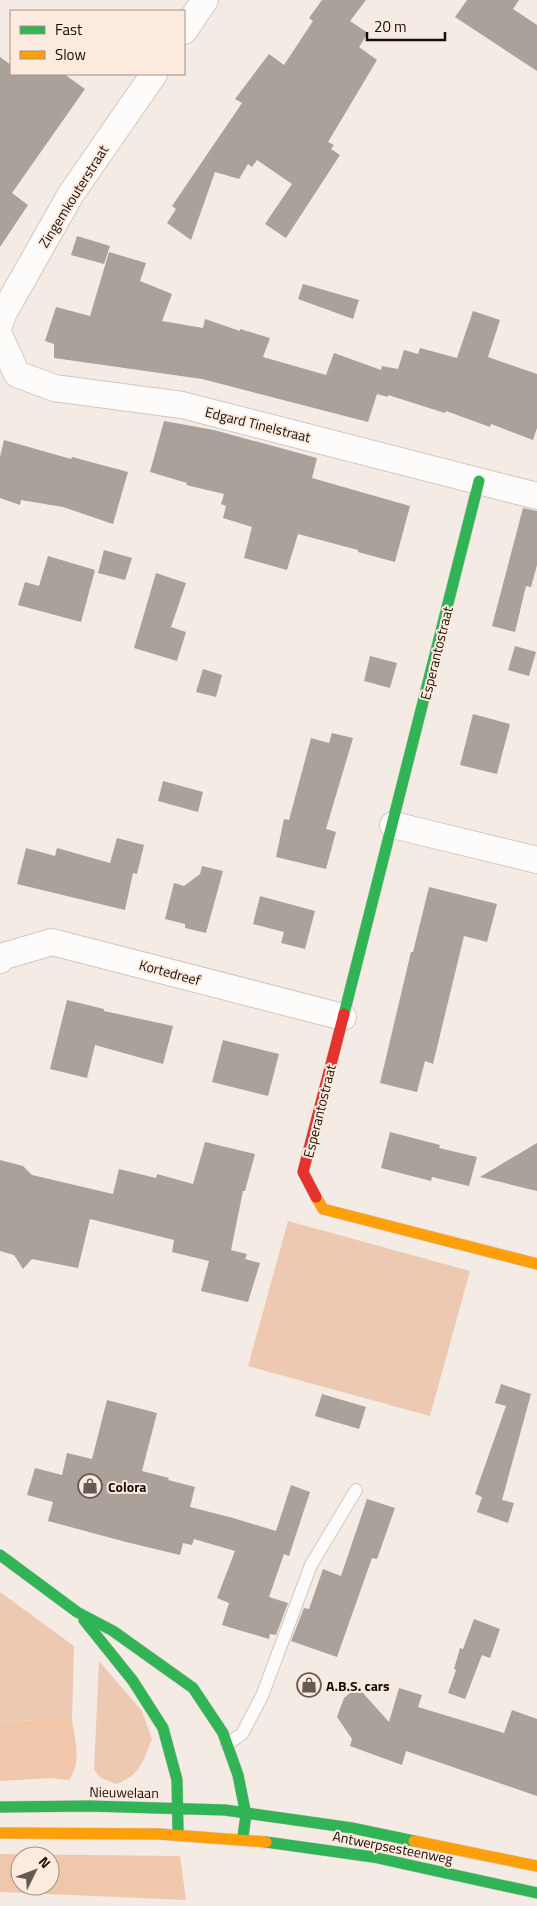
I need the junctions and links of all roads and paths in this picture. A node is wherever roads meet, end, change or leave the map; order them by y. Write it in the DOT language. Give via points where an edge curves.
graph roads {
  1 [pos="203,1"];
  2 [pos="185,29"];
  3 [pos="153,75"];
  4 [pos="0,323"];
  5 [pos="0,336"];
  6 [pos="479,481"];
  7 [pos="537,496"];
  8 [pos="394,825"];
  9 [pos="537,860"];
  10 [pos="0,960"];
  11 [pos="343,1017"];
  12 [pos="537,1264"];
  13 [pos="356,1490"];
  14 [pos="0,1555"];
  15 [pos="78,1612"];
  16 [pos="227,1744"];
  17 [pos="0,1807"];
  18 [pos="178,1808"];
  19 [pos="246,1814"];
  20 [pos="0,1833"];
  21 [pos="178,1836"];
  22 [pos="243,1840"];
  23 [pos="537,1866"];
  24 [pos="537,1893"];
  1 -- 2 [label="street"];
  3 -- 4 [label="street, Zingemkouterstraat" via="71,194"];
  5 -- 6 [label="street, Edgard Tinelstraat" via="17,374 54,388 182,405"];
  6 -- 7 [label="street, Edgard Tinelstraat"];
  6 -- 8 [label="main road, Esperantostraat"];
  8 -- 9 [label="street"];
  8 -- 11 [label="main road, Esperantostraat"];
  10 -- 11 [label="street, Kortedreef" via="52,942"];
  11 -- 12 [label="main road, Esperantostraat" via="303,1172 323,1209"];
  13 -- 16 [label="lane" via="311,1565 262,1696 242,1734"];
  14 -- 15 [label="main road"];
  15 -- 16 [label="main road" via="113,1631 193,1688"];
  15 -- 18 [label="main road" via="133,1681 163,1728 177,1780"];
  16 -- 19 [label="main road"];
  17 -- 18 [label="main road, Nieuwelaan"];
  18 -- 19 [label="main road, Nieuwelaan"];
  18 -- 21 [label="main road"];
  19 -- 22 [label="main road"];
  19 -- 23 [label="main road, Antwerpsesteenweg" via="352,1828"];
  20 -- 21 [label="main road" via="90,1832"];
  21 -- 22 [label="main road, Antwerpsesteenweg"];
  22 -- 24 [label="main road, Antwerpsesteenweg" via="318,1848 421,1866"];
}
